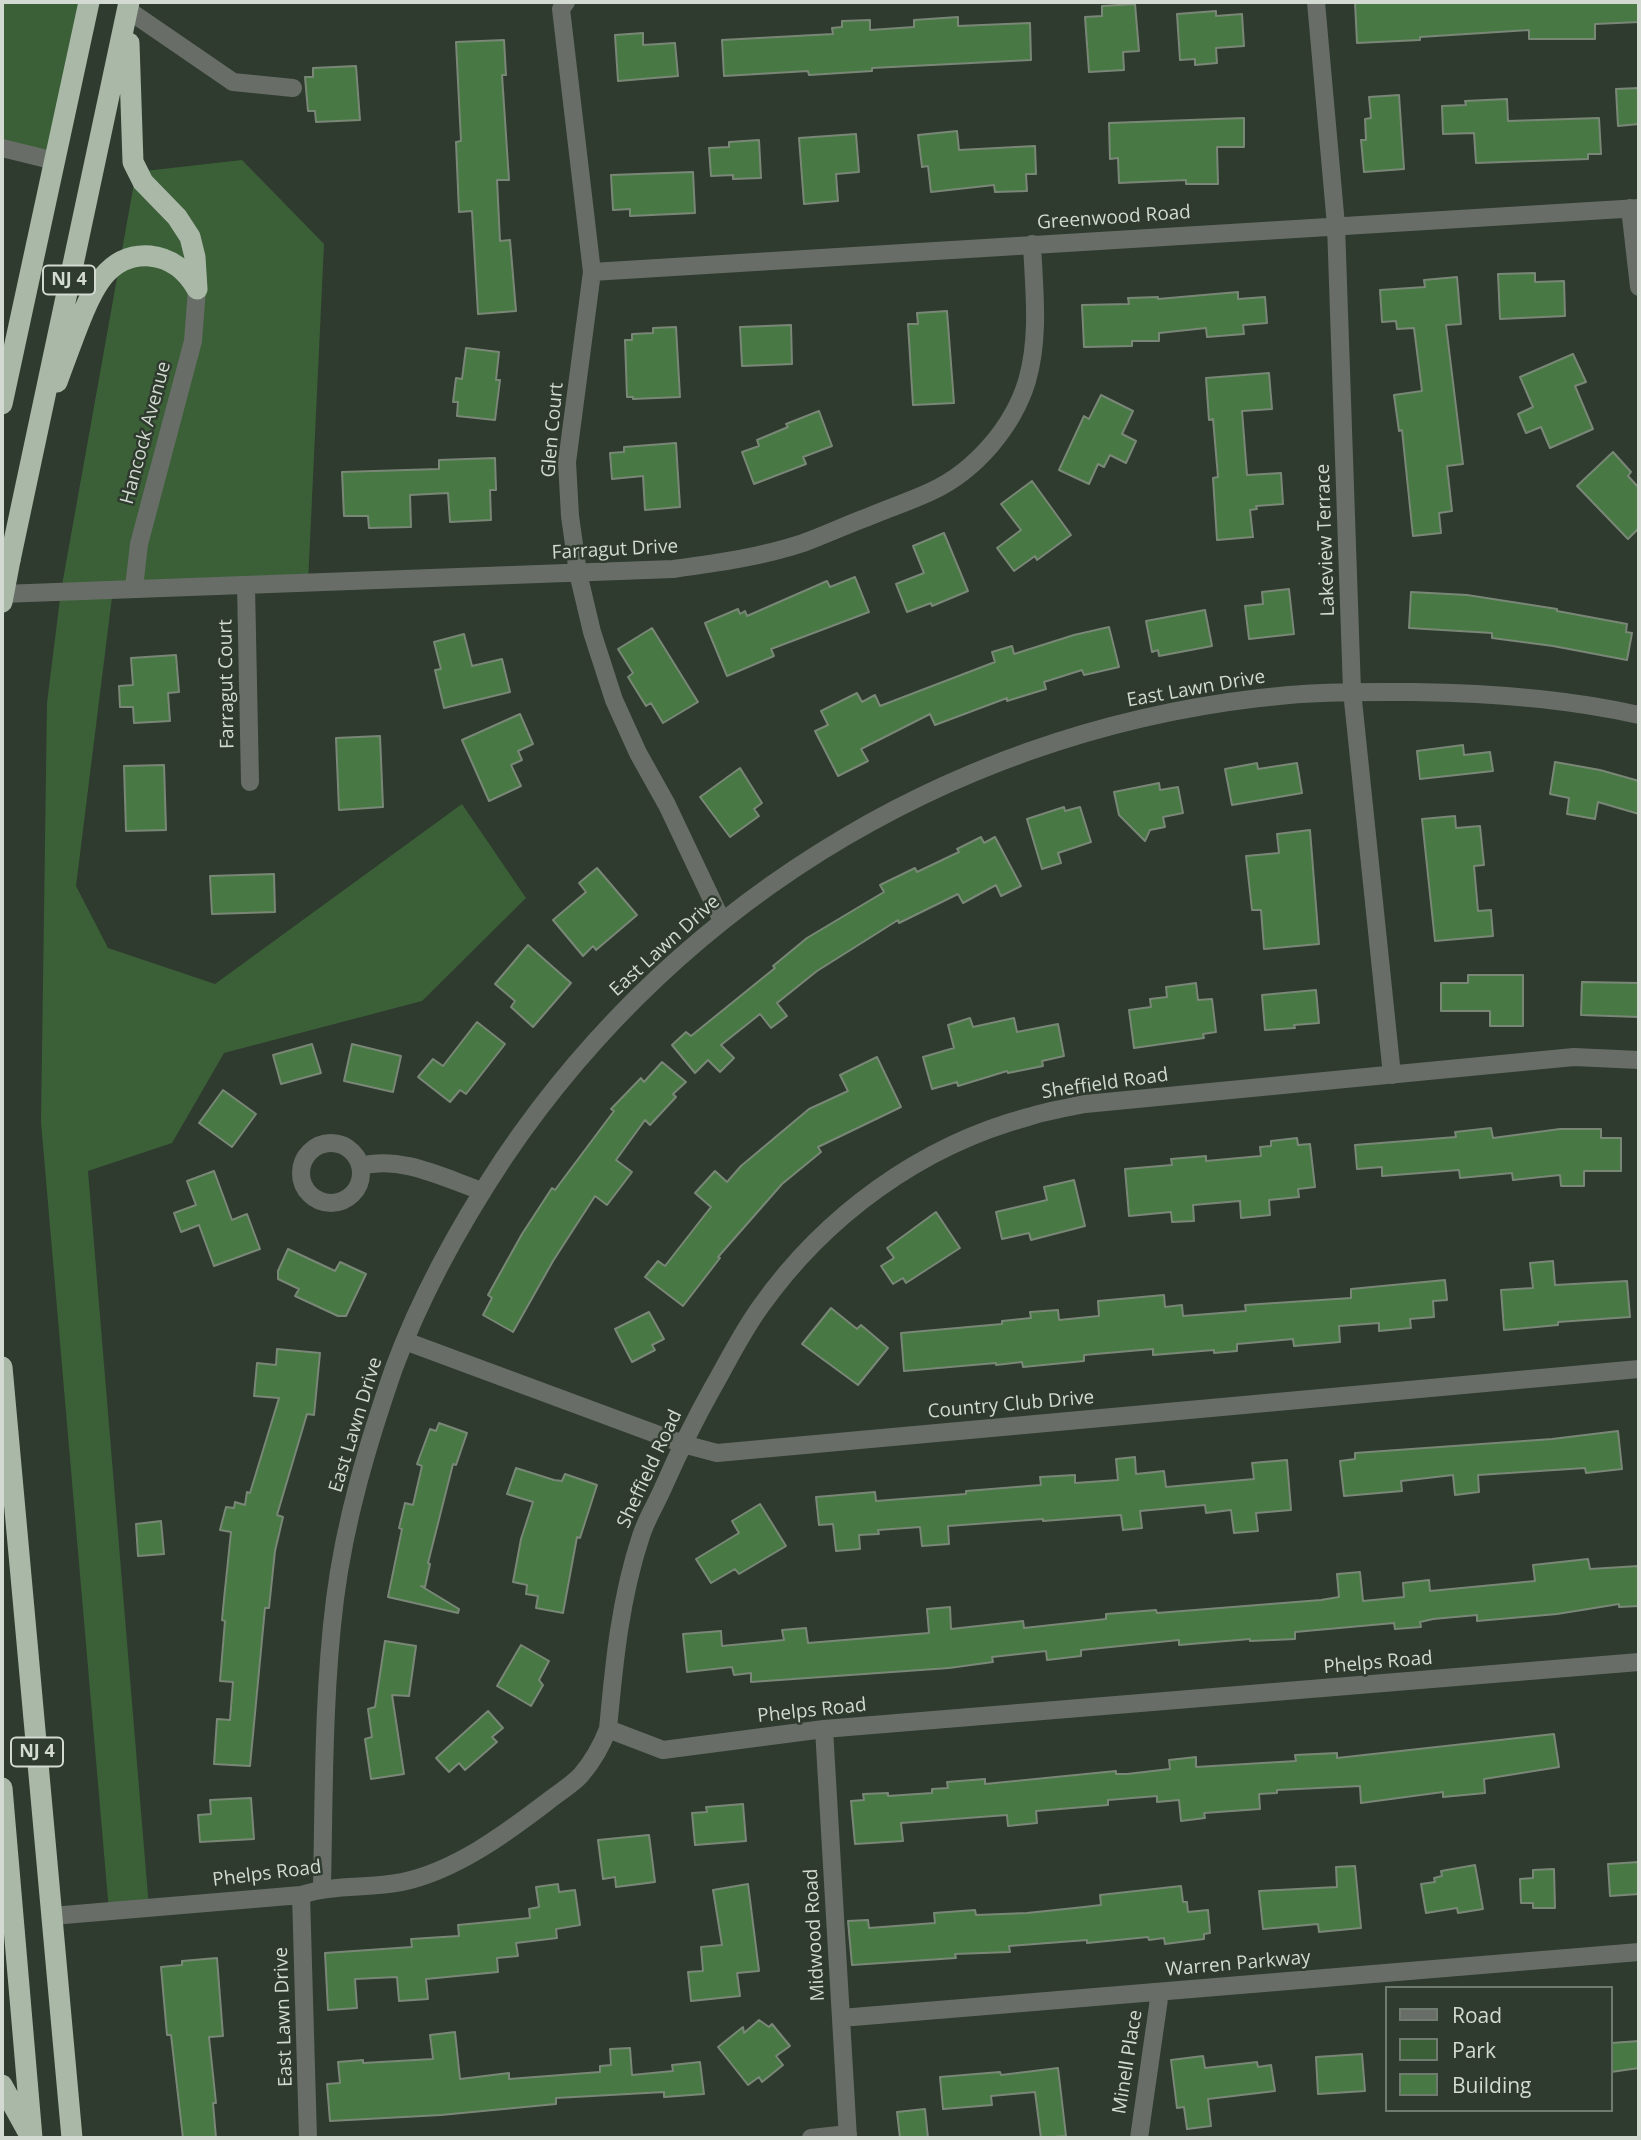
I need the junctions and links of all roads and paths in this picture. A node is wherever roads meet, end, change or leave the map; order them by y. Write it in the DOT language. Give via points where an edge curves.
graph roads {
  1 [pos="89,2"];
  2 [pos="566,2"];
  3 [pos="1316,2"];
  4 [pos="128,6"];
  5 [pos="293,88"];
  6 [pos="2,148"];
  7 [pos="55,161"];
  8 [pos="1635,208"];
  9 [pos="1336,225"];
  10 [pos="1031,244"];
  11 [pos="592,272"];
  12 [pos="1639,287"];
  13 [pos="197,289"];
  14 [pos="2,404"];
  15 [pos="32,449"];
  16 [pos="578,573"];
  17 [pos="246,585"];
  18 [pos="134,588"];
  19 [pos="2,594"];
  20 [pos="2,602"];
  21 [pos="1352,691"];
  22 [pos="1639,715"];
  23 [pos="250,782"];
  24 [pos="722,921"];
  25 [pos="1639,1060"];
  26 [pos="1392,1075"];
  27 [pos="360,1166"];
  28 [pos="482,1191"];
  29 [pos="405,1341"];
  30 [pos="2,1367"];
  31 [pos="1639,1369"];
  32 [pos="682,1444"];
  33 [pos="1639,1662"];
  34 [pos="608,1729"];
  35 [pos="824,1729"];
  36 [pos="2,1788"];
  37 [pos="5,1854"];
  38 [pos="322,1888"];
  39 [pos="301,1895"];
  40 [pos="52,1916"];
  41 [pos="1639,1952"];
  42 [pos="1160,1992"];
  43 [pos="841,2018"];
  44 [pos="2,2085"];
  45 [pos="848,2136"];
  46 [pos="32,2138"];
  47 [pos="72,2138"];
  48 [pos="308,2138"];
  49 [pos="811,2138"];
  50 [pos="1139,2138"];
  1 -- 7 [label="highway, NJ 4"];
  2 -- 11 [label="street, Glen Court" via="561,9"];
  3 -- 9 [label="street, Lakeview Terrace"];
  4 -- 5 [label="street" via="233,82"];
  4 -- 13 [label="highway" via="133,162 143,182 190,237"];
  4 -- 15 [label="highway, NJ 4"];
  6 -- 7 [label="street"];
  7 -- 14 [label="highway, NJ 4"];
  8 -- 9 [label="street, Greenwood Road"];
  8 -- 12 [label="street"];
  9 -- 10 [label="street, Greenwood Road"];
  9 -- 21 [label="street, Lakeview Terrace"];
  10 -- 11 [label="street, Greenwood Road"];
  10 -- 16 [label="street, Farragut Drive" via="1036,319 1026,383 990,446 964,471 934,490 803,543 673,569"];
  11 -- 16 [label="street, Glen Court" via="567,462"];
  13 -- 15 [label="highway" via="184,271 153,257 131,258 104,274 92,292"];
  13 -- 18 [label="street, Hancock Avenue" via="193,341 139,544"];
  15 -- 20 [label="highway, NJ 4, bridge"];
  16 -- 17 [label="street, Farragut Drive"];
  16 -- 24 [label="street, Glen Court" via="614,699"];
  17 -- 18 [label="street, Farragut Drive"];
  17 -- 23 [label="street, Farragut Court"];
  18 -- 19 [label="street, Farragut Drive"];
  21 -- 22 [label="street, East Lawn Drive" via="1483,693 1568,701"];
  21 -- 24 [label="street, East Lawn Drive" via="1198,707 1055,742 902,805 838,840"];
  21 -- 26 [label="street, Lakeview Terrace"];
  24 -- 28 [label="street, East Lawn Drive" via="622,1011 573,1066"];
  25 -- 26 [label="street, Sheffield Road" via="1574,1057"];
  26 -- 32 [label="street, Sheffield Road" via="1085,1104 1027,1116 920,1161 871,1193 791,1267 760,1307"];
  27 -- 28 [label="street" via="399,1163"];
  28 -- 29 [label="street, East Lawn Drive" via="432,1280"];
  29 -- 32 [label="street, Country Club Drive"];
  29 -- 38 [label="street, East Lawn Drive" via="366,1452 335,1596 327,1687"];
  30 -- 40 [label="highway, NJ 4"];
  31 -- 32 [label="street, Country Club Drive" via="717,1453"];
  32 -- 34 [label="street, Sheffield Road" via="641,1534 629,1579 617,1636"];
  33 -- 35 [label="street, Phelps Road"];
  34 -- 35 [label="street, Phelps Road" via="663,1750"];
  34 -- 38 [label="street, Phelps Road" via="600,1750 579,1777 482,1849 402,1882"];
  35 -- 43 [label="street, Midwood Road"];
  36 -- 37 [label="highway, NJ 4"];
  37 -- 46 [label="highway, NJ 4"];
  38 -- 39 [label="street, Phelps Road"];
  39 -- 40 [label="street, Phelps Road"];
  39 -- 48 [label="street, East Lawn Drive"];
  40 -- 47 [label="highway, NJ 4"];
  41 -- 42 [label="street, Warren Parkway"];
  42 -- 43 [label="street, Warren Parkway"];
  42 -- 50 [label="street, Minell Place"];
  43 -- 45 [label="street, Midwood Road"];
  44 -- 46 [label="highway"];
  45 -- 49 [label="street"];
}
